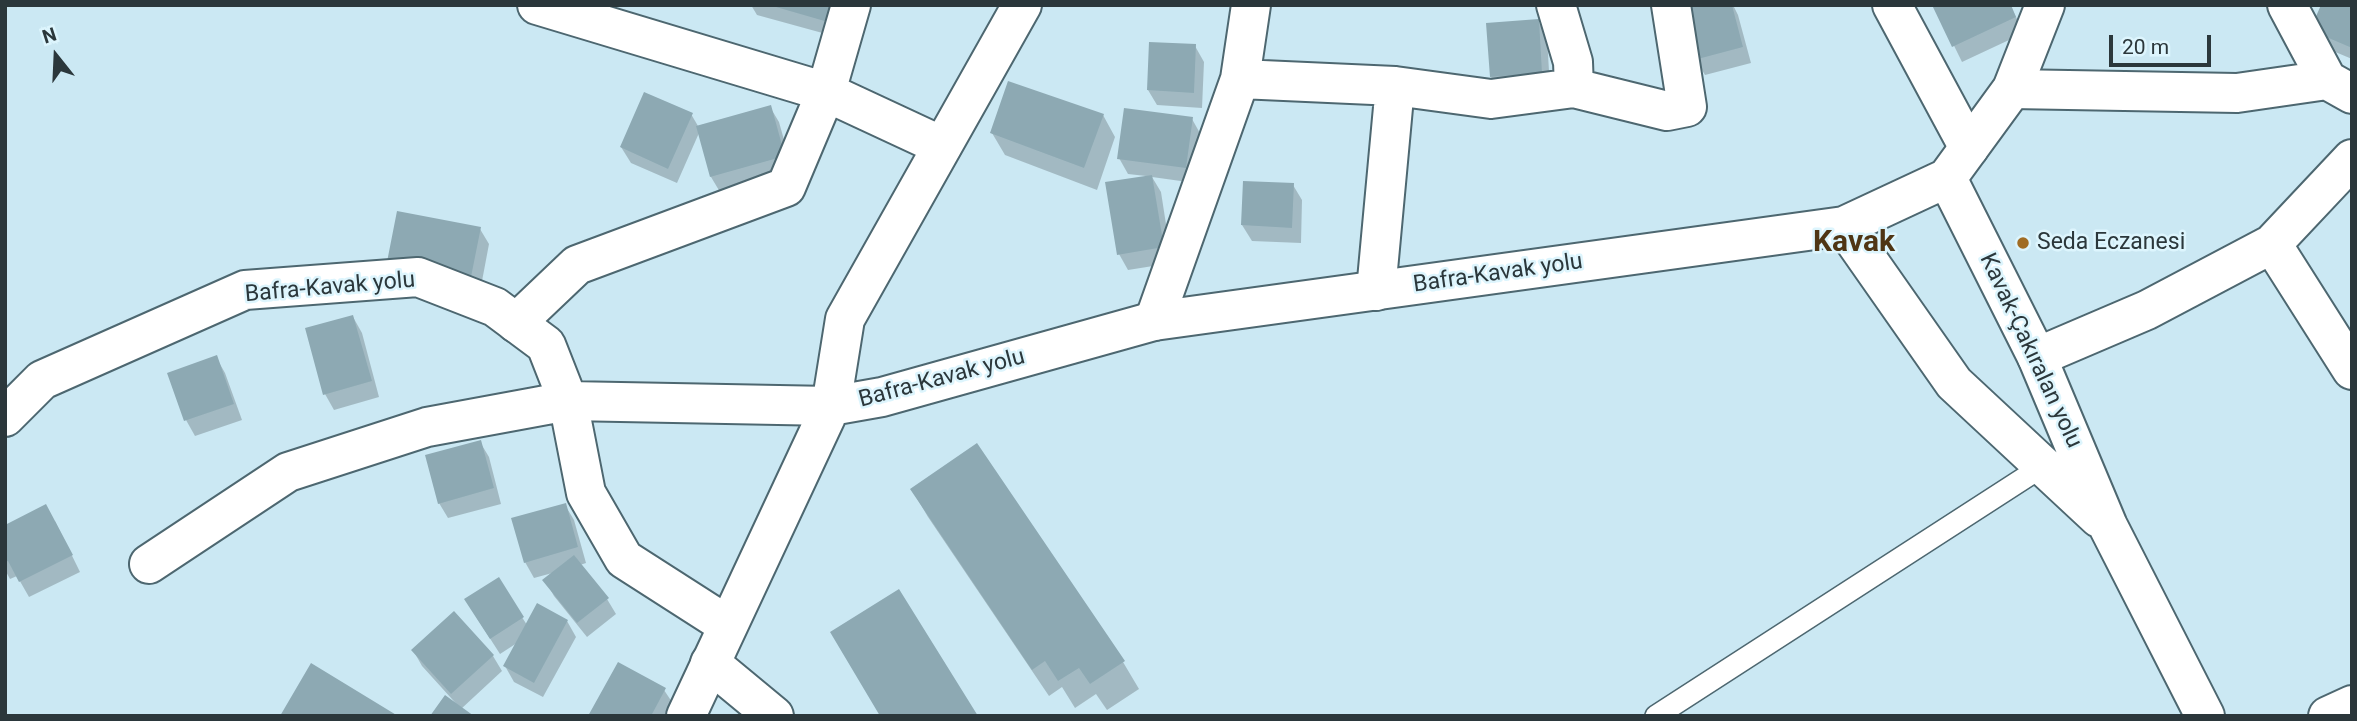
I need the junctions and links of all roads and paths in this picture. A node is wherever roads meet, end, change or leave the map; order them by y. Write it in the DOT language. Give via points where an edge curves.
graph roads {
  1 [pos="537,5"];
  2 [pos="851,5"];
  3 [pos="1022,5"];
  4 [pos="1251,5"];
  5 [pos="1556,5"];
  6 [pos="1671,5"];
  7 [pos="1892,5"];
  8 [pos="2045,5"];
  9 [pos="2287,5"];
  10 [pos="1240,79"];
  11 [pos="1395,86"];
  12 [pos="2340,87"];
  13 [pos="1574,88"];
  14 [pos="2012,89"];
  15 [pos="826,92"];
  16 [pos="942,146"];
  17 [pos="2352,159"];
  18 [pos="1958,163"];
  19 [pos="1844,226"];
  20 [pos="2272,244"];
  21 [pos="1376,290"];
  22 [pos="1154,321"];
  23 [pos="516,323"];
  24 [pos="2037,357"];
  25 [pos="2352,370"];
  26 [pos="568,401"];
  27 [pos="831,406"];
  28 [pos="5,417"];
  29 [pos="2043,466"];
  30 [pos="2108,526"];
  31 [pos="149,565"];
  32 [pos="727,625"];
  33 [pos="710,663"];
  34 [pos="2352,705"];
  35 [pos="686,716"];
  36 [pos="774,716"];
  37 [pos="1656,716"];
  38 [pos="2205,716"];
  39 [pos="2328,716"];
  1 -- 15 [label="street"];
  2 -- 15 [label="street"];
  3 -- 16 [label="street"];
  4 -- 10 [label="street"];
  5 -- 13 [label="street" via="1573,62"];
  6 -- 13 [label="street" via="1687,107 1667,111"];
  7 -- 18 [label="street, Kavak-Çakıralan yolu"];
  8 -- 14 [label="street"];
  9 -- 12 [label="street"];
  10 -- 11 [label="street"];
  10 -- 22 [label="street"];
  11 -- 13 [label="street" via="1491,99"];
  11 -- 21 [label="street"];
  12 -- 14 [label="street" via="2237,93"];
  14 -- 18 [label="street"];
  15 -- 16 [label="street"];
  15 -- 23 [label="street" via="786,187 577,265"];
  16 -- 27 [label="street" via="845,319"];
  17 -- 20 [label="street"];
  18 -- 19 [label="street, Bafra-Kavak yolu"];
  18 -- 24 [label="street, Kavak-Çakıralan yolu"];
  19 -- 21 [label="street, Bafra-Kavak yolu"];
  19 -- 29 [label="street" via="1954,383"];
  20 -- 24 [label="street" via="2147,310"];
  20 -- 25 [label="street"];
  21 -- 22 [label="street, Bafra-Kavak yolu"];
  22 -- 27 [label="street, Bafra-Kavak yolu" via="882,397"];
  23 -- 26 [label="street, Bafra-Kavak yolu" via="546,345"];
  23 -- 28 [label="street, Bafra-Kavak yolu" via="495,307 418,277 245,290 42,380"];
  24 -- 30 [label="street, Kavak-Çakıralan yolu"];
  26 -- 27 [label="street, Bafra-Kavak yolu"];
  26 -- 31 [label="street" via="427,427 289,472"];
  26 -- 32 [label="street" via="586,493 624,559"];
  27 -- 32 [label="street"];
  29 -- 30 [label="street"];
  29 -- 37 [label="lane"];
  30 -- 38 [label="street"];
  32 -- 33 [label="street"];
  33 -- 35 [label="street"];
  33 -- 36 [label="street"];
  34 -- 39 [label="street"];
}
